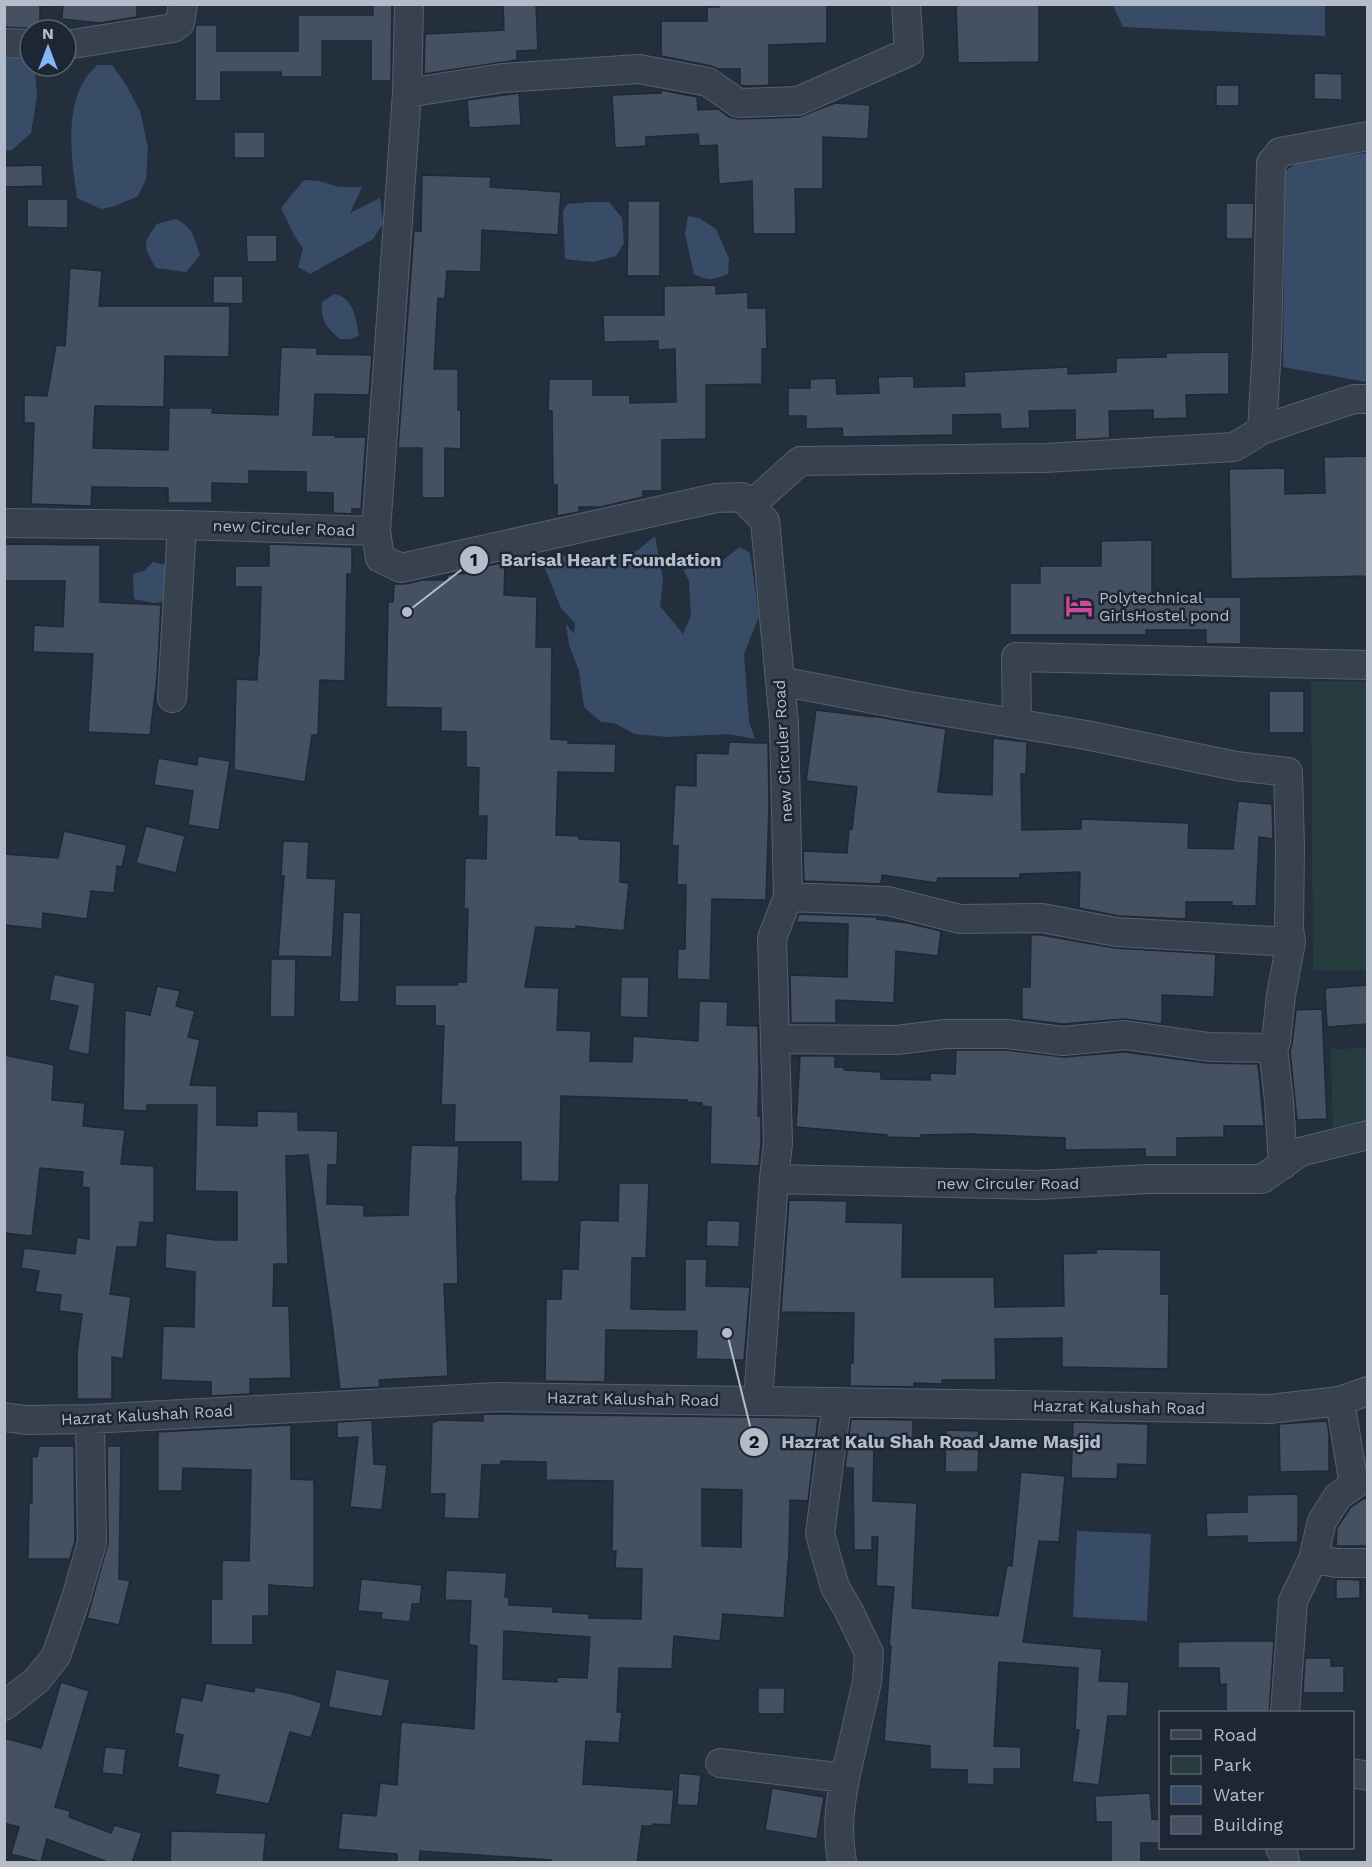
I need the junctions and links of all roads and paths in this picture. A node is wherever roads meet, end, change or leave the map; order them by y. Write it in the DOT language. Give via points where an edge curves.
graph roads {
  1 [pos="183,4"];
  2 [pos="409,4"];
  3 [pos="906,4"];
  4 [pos="78,43"];
  5 [pos="406,93"];
  6 [pos="1368,136"];
  7 [pos="1368,399"];
  8 [pos="1262,430"];
  9 [pos="750,506"];
  10 [pos="4,523"];
  11 [pos="182,525"];
  12 [pos="376,531"];
  13 [pos="1368,665"];
  14 [pos="780,681"];
  15 [pos="172,698"];
  16 [pos="1017,723"];
  17 [pos="788,897"];
  18 [pos="1291,942"];
  19 [pos="775,1039"];
  20 [pos="1274,1048"];
  21 [pos="1368,1135"];
  22 [pos="1283,1165"];
  23 [pos="774,1179"];
  24 [pos="1368,1391"];
  25 [pos="758,1401"];
  26 [pos="1340,1401"];
  27 [pos="837,1402"];
  28 [pos="4,1417"];
  29 [pos="90,1419"];
  30 [pos="1313,1559"];
  31 [pos="1368,1563"];
  32 [pos="4,1706"];
  33 [pos="1285,1711"];
  34 [pos="720,1763"];
  35 [pos="844,1778"];
  36 [pos="842,1863"];
  1 -- 4 [label="street" via="180,23 173,28"];
  2 -- 5 [label="street"];
  3 -- 5 [label="street" via="909,52 798,101 738,103 708,81 639,69 502,78"];
  5 -- 12 [label="street"];
  6 -- 8 [label="street" via="1280,152 1271,164"];
  7 -- 8 [label="street" via="1354,399"];
  8 -- 9 [label="street" via="1234,447 1045,458 800,460"];
  9 -- 12 [label="street, new Circuler Road" via="742,497 716,498 401,568 380,558"];
  9 -- 14 [label="street, new Circuler Road" via="765,521"];
  10 -- 11 [label="street, new Circuler Road"];
  11 -- 12 [label="street, new Circuler Road"];
  11 -- 15 [label="street"];
  13 -- 16 [label="street" via="1016,657"];
  14 -- 16 [label="street"];
  14 -- 17 [label="street, new Circuler Road"];
  16 -- 18 [label="street" via="1236,766 1288,772"];
  17 -- 18 [label="street" via="888,901 960,919 1042,918 1116,932"];
  17 -- 19 [label="street, new Circuler Road" via="772,938"];
  18 -- 20 [label="street"];
  19 -- 20 [label="street" via="897,1040 945,1034 1007,1034 1063,1041 1125,1035 1209,1047"];
  19 -- 23 [label="street, new Circuler Road" via="778,1143"];
  20 -- 22 [label="street"];
  21 -- 22 [label="street, new Circuler Road" via="1300,1152"];
  22 -- 23 [label="street, new Circuler Road" via="1262,1179 1148,1179 1037,1185"];
  23 -- 25 [label="street"];
  24 -- 26 [label="street, Hazrat Kalushah Road"];
  25 -- 27 [label="street, Hazrat Kalushah Road"];
  25 -- 29 [label="street, Hazrat Kalushah Road" via="498,1397"];
  26 -- 27 [label="street, Hazrat Kalushah Road" via="1269,1409"];
  26 -- 30 [label="street" via="1354,1485 1338,1496 1322,1521"];
  27 -- 35 [label="street" via="820,1533 836,1587 870,1653"];
  28 -- 29 [label="street, Hazrat Kalushah Road"];
  29 -- 32 [label="street" via="92,1543 76,1598 56,1656 38,1680"];
  30 -- 31 [label="street"];
  30 -- 33 [label="street" via="1293,1601"];
  34 -- 35 [label="street"];
  35 -- 36 [label="street" via="838,1836"];
}
